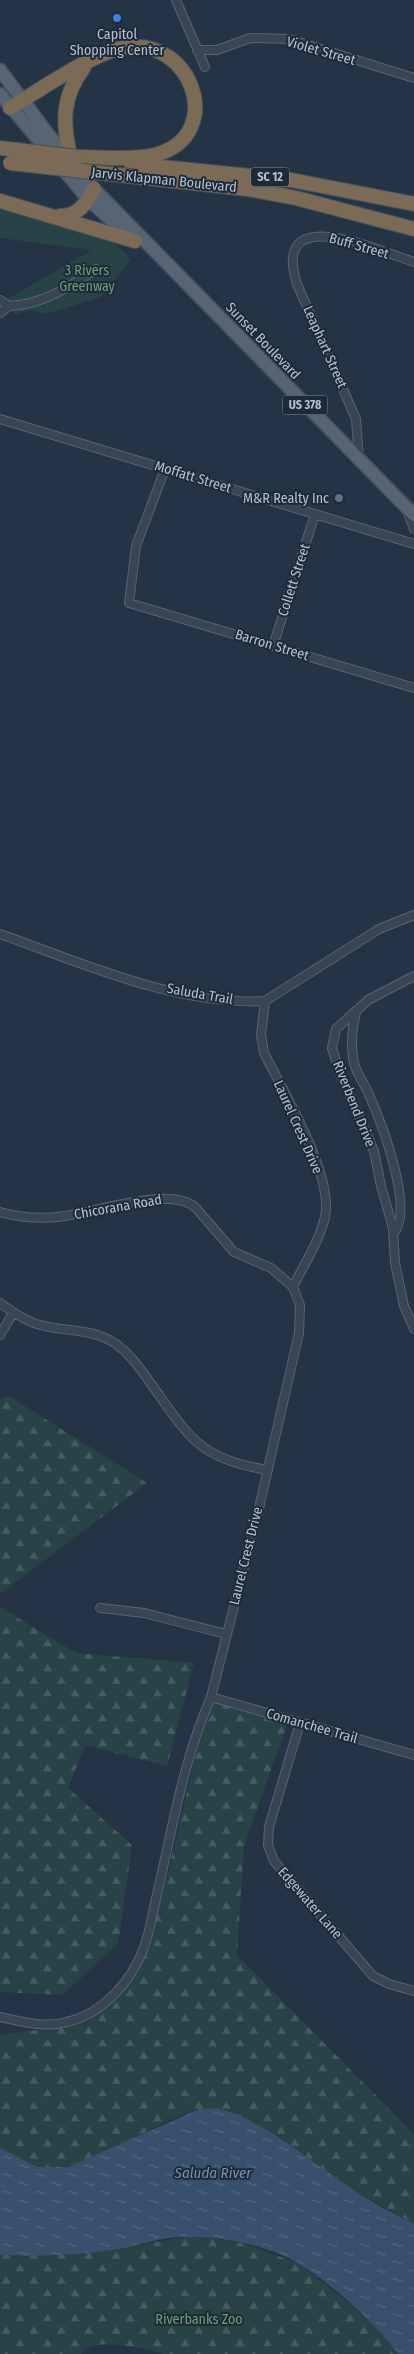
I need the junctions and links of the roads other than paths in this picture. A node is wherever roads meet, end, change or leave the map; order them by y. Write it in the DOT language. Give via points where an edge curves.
graph roads {
  1 [pos="176,0"];
  2 [pos="197,50"];
  3 [pos="86,64"];
  4 [pos="205,67"];
  5 [pos="0,70"];
  6 [pos="414,78"];
  7 [pos="0,94"];
  8 [pos="23,100"];
  9 [pos="10,108"];
  10 [pos="0,148"];
  11 [pos="75,160"];
  12 [pos="123,160"];
  13 [pos="5,162"];
  14 [pos="91,194"];
  15 [pos="0,202"];
  16 [pos="414,204"];
  17 [pos="54,216"];
  18 [pos="414,229"];
  19 [pos="304,239"];
  20 [pos="134,241"];
  21 [pos="414,262"];
  22 [pos="96,269"];
  23 [pos="197,294"];
  24 [pos="0,300"];
  25 [pos="9,306"];
  26 [pos="0,313"];
  27 [pos="0,418"];
  28 [pos="359,459"];
  29 [pos="165,469"];
  30 [pos="410,510"];
  31 [pos="315,514"];
  32 [pos="414,529"];
  33 [pos="414,544"];
  34 [pos="273,646"];
  35 [pos="414,688"];
  36 [pos="414,915"];
  37 [pos="0,934"];
  38 [pos="414,976"];
  39 [pos="265,1001"];
  40 [pos="356,1012"];
  41 [pos="0,1212"];
  42 [pos="394,1233"];
  43 [pos="293,1287"];
  44 [pos="0,1303"];
  45 [pos="13,1313"];
  46 [pos="414,1329"];
  47 [pos="0,1335"];
  48 [pos="268,1470"];
  49 [pos="100,1608"];
  50 [pos="226,1634"];
  51 [pos="211,1697"];
  52 [pos="300,1722"];
  53 [pos="414,1755"];
  54 [pos="414,1991"];
  55 [pos="0,2018"];
  1 -- 2 [label="street"];
  2 -- 4 [label="street"];
  2 -- 6 [label="street, Violet Street" via="217,50 250,38 290,39"];
  3 -- 8 [label="highway"];
  3 -- 11 [label="highway" via="74,79 66,101 65,129"];
  3 -- 12 [label="highway" via="111,51 143,47 159,51 173,60 192,85 195,101 193,118 187,132 176,144 155,155"];
  5 -- 8 [label="main road, Sunset Boulevard / US 378"];
  7 -- 9 [label="main road, Sunset Boulevard / US 378"];
  8 -- 9 [label="highway"];
  8 -- 11 [label="main road, Sunset Boulevard / US 378"];
  9 -- 14 [label="main road, Sunset Boulevard / US 378"];
  10 -- 11 [label="highway, Jarvis Klapman Boulevard, bridge"];
  11 -- 12 [label="highway"];
  11 -- 14 [label="main road, Sunset Boulevard / US 378"];
  12 -- 16 [label="highway, Jarvis Klapman Boulevard / SC 12" via="291,180"];
  13 -- 18 [label="highway, Jarvis Klapman Boulevard / SC 12, bridge" via="248,190 296,198"];
  14 -- 17 [label="highway" via="81,209 73,214"];
  14 -- 20 [label="main road, Sunset Boulevard / US 378"];
  14 -- 23 [label="main road, Sunset Boulevard / US 378"];
  15 -- 17 [label="highway"];
  17 -- 20 [label="highway"];
  19 -- 21 [label="street, Buff Street" via="330,236"];
  19 -- 28 [label="street, Leaphart Street" via="294,250 294,276 356,419"];
  20 -- 23 [label="main road, Sunset Boulevard / US 378"];
  22 -- 25 [label="street" via="51,297"];
  23 -- 28 [label="main road, Sunset Boulevard / US 378"];
  24 -- 25 [label="street"];
  25 -- 26 [label="street"];
  27 -- 29 [label="street, Moffatt Street"];
  28 -- 30 [label="main road, Sunset Boulevard / US 378"];
  29 -- 31 [label="street, Moffatt Street"];
  29 -- 34 [label="street, Barron Street" via="136,546 129,602"];
  30 -- 32 [label="street"];
  31 -- 33 [label="street, Moffatt Street"];
  31 -- 34 [label="street, Collett Street"];
  34 -- 35 [label="street, Barron Street"];
  36 -- 39 [label="street" via="379,929"];
  37 -- 39 [label="street, Saluda Trail" via="110,972 190,995"];
  38 -- 40 [label="street, Riverbend Drive" via="368,1000"];
  39 -- 43 [label="street, Laurel Crest Drive" via="261,1035 264,1053 315,1158 326,1204 316,1246"];
  40 -- 42 [label="street, Riverbend Drive" via="352,1034 354,1065 391,1148 400,1202 400,1225"];
  40 -- 42 [label="street, Riverbend Drive" via="336,1030 332,1048 374,1151"];
  41 -- 43 [label="street, Chicorana Road" via="32,1219 57,1218 148,1200 173,1198 189,1202 234,1252 271,1268"];
  42 -- 46 [label="street, Riverbend Drive" via="396,1272 404,1306"];
  43 -- 48 [label="street, Laurel Crest Drive" via="300,1305 299,1333"];
  44 -- 45 [label="street"];
  45 -- 47 [label="street"];
  45 -- 48 [label="street" via="40,1325 89,1332 112,1341 136,1363 201,1447 230,1462"];
  48 -- 50 [label="street, Laurel Crest Drive"];
  49 -- 50 [label="street" via="144,1613"];
  50 -- 51 [label="street, Laurel Crest Drive"];
  51 -- 52 [label="street, Comanchee Trail"];
  51 -- 55 [label="street, Laurel Crest Drive" via="198,1725 185,1772 145,1945 130,1976 100,2006 77,2019 43,2025"];
  52 -- 53 [label="street, Comanchee Trail"];
  52 -- 54 [label="street, Edgewater Lane" via="270,1827 270,1854 373,1976"];
}
